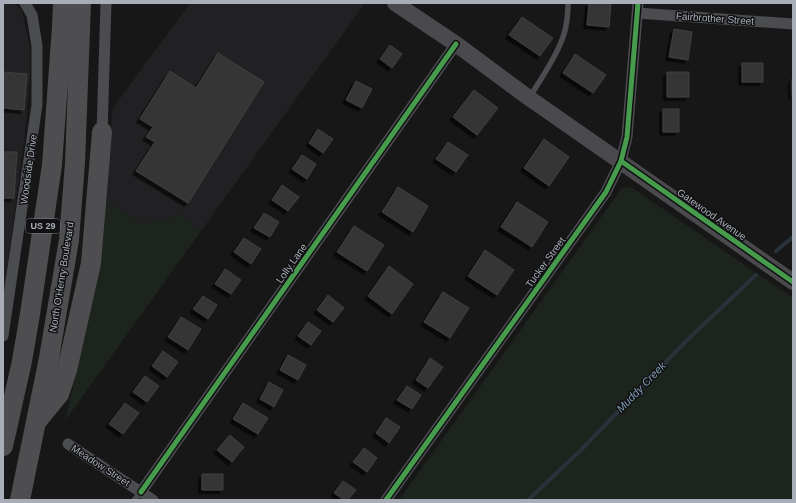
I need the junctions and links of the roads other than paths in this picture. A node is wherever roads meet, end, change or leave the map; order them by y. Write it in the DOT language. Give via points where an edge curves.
graph roads {
  1 [pos="25,3"];
  2 [pos="63,3"];
  3 [pos="81,3"];
  4 [pos="106,3"];
  5 [pos="395,3"];
  6 [pos="568,3"];
  7 [pos="638,8"];
  8 [pos="793,24"];
  9 [pos="456,44"];
  10 [pos="529,98"];
  11 [pos="102,132"];
  12 [pos="621,161"];
  13 [pos="793,282"];
  14 [pos="3,336"];
  15 [pos="36,421"];
  16 [pos="68,444"];
  17 [pos="3,446"];
  18 [pos="138,496"];
  19 [pos="20,500"];
  20 [pos="153,500"];
  21 [pos="386,500"];
  1 -- 14 [label="street, Woodside Drive" via="32,15 37,46 37,105"];
  2 -- 17 [label="highway, US 29" via="52,165 22,361"];
  3 -- 15 [label="highway, North O'Henry Boulevard / US 29" via="75,163 69,240"];
  4 -- 11 [label="street"];
  5 -- 9 [label="street, Gatewood Avenue"];
  6 -- 10 [label="lane" via="564,37"];
  7 -- 8 [label="street, Fairbrother Street"];
  7 -- 12 [label="street, Tucker Street" via="627,137"];
  9 -- 10 [label="street, Gatewood Avenue"];
  9 -- 18 [label="street, Lolly Lane"];
  10 -- 12 [label="street, Gatewood Avenue"];
  11 -- 15 [label="highway" via="92,256 67,370 59,394"];
  12 -- 13 [label="street, Gatewood Avenue"];
  12 -- 21 [label="street, Tucker Street" via="606,192"];
  15 -- 19 [label="highway, North O'Henry Boulevard / US 29"];
  16 -- 18 [label="street, Meadow Street"];
  18 -- 20 [label="street, Meadow Street"];
}
